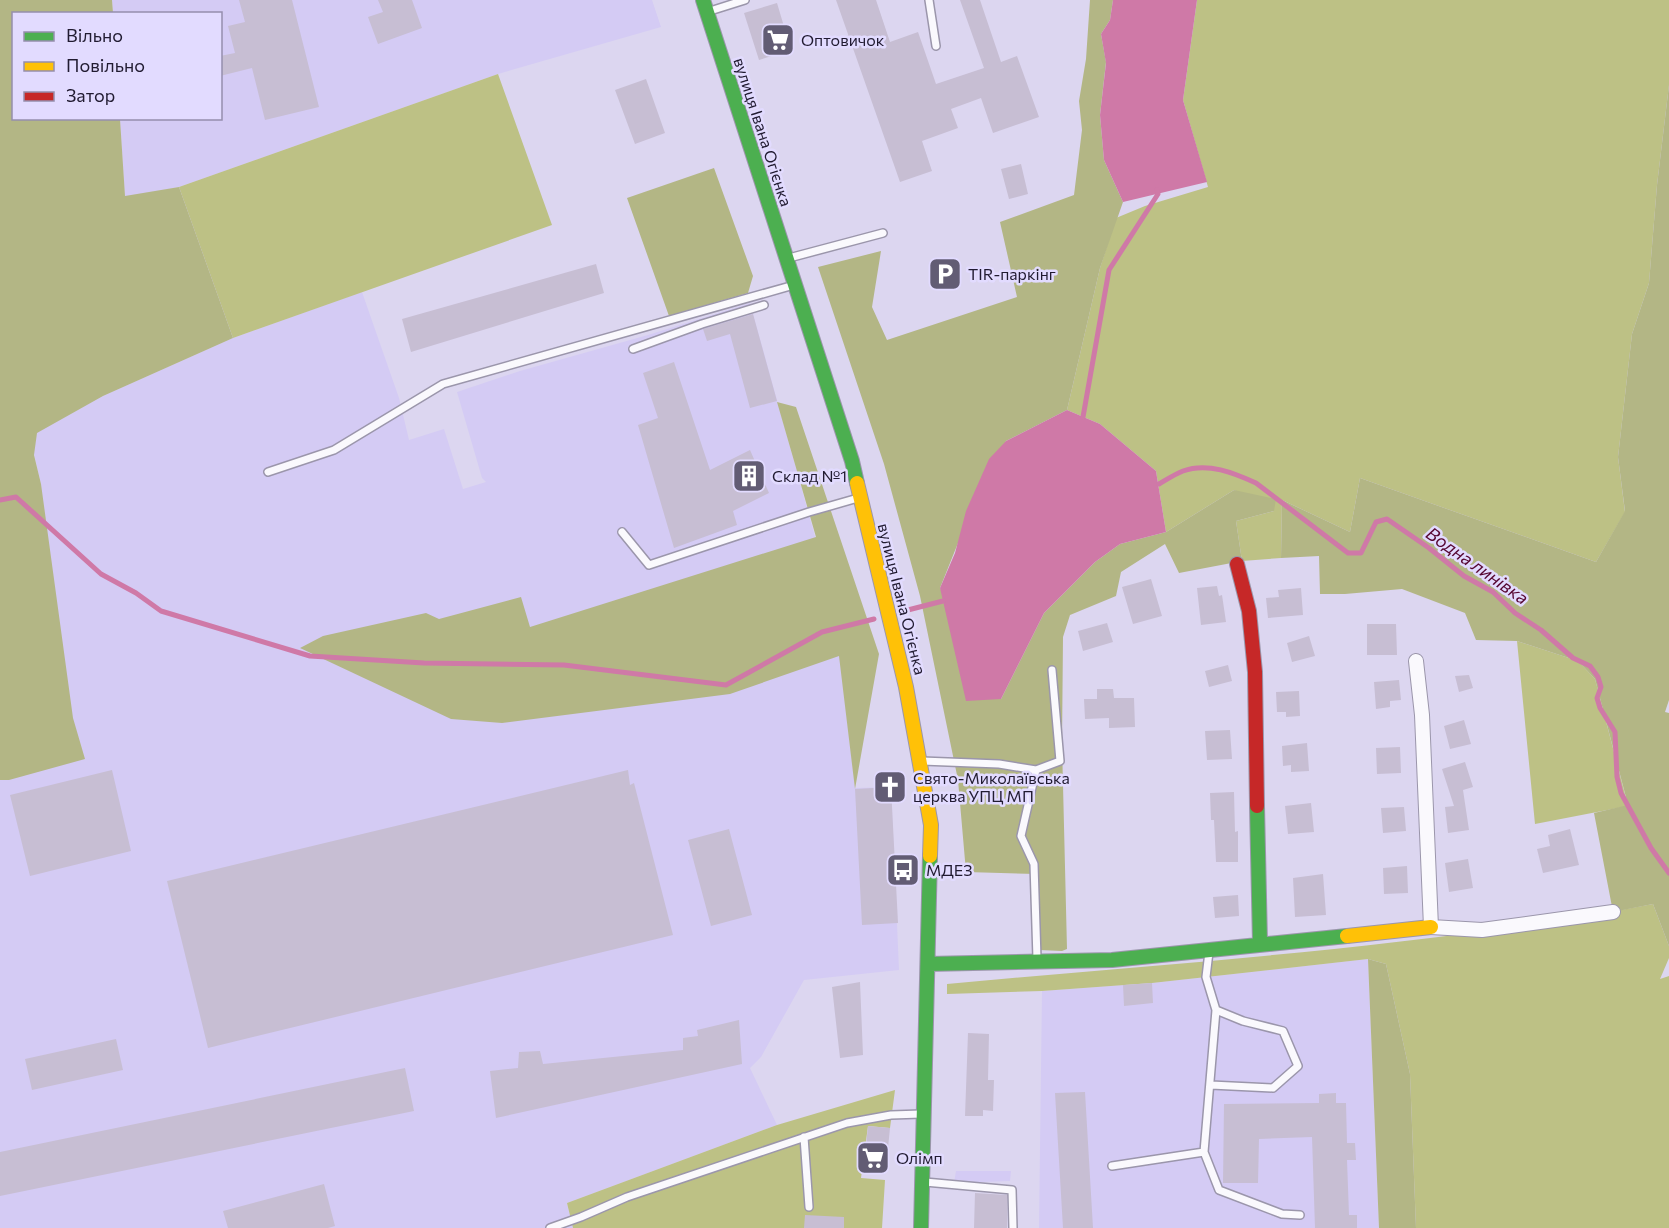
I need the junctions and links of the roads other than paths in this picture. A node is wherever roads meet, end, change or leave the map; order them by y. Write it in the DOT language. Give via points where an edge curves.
graph roads {
  1 [pos="745,0"];
  2 [pos="929,0"];
  3 [pos="705,6"];
  4 [pos="936,46"];
  5 [pos="883,233"];
  6 [pos="786,258"];
  7 [pos="795,284"];
  8 [pos="764,305"];
  9 [pos="633,349"];
  10 [pos="268,472"];
  11 [pos="860,497"];
  12 [pos="622,532"];
  13 [pos="1237,564"];
  14 [pos="1416,661"];
  15 [pos="1052,670"];
  16 [pos="920,761"];
  17 [pos="1036,770"];
  18 [pos="1613,912"];
  19 [pos="1431,927"];
  20 [pos="1260,943"];
  21 [pos="1209,950"];
  22 [pos="1037,962"];
  23 [pos="928,964"];
  24 [pos="1216,1010"];
  25 [pos="1211,1085"];
  26 [pos="924,1114"];
  27 [pos="804,1137"];
  28 [pos="1204,1152"];
  29 [pos="1112,1166"];
  30 [pos="922,1182"];
  31 [pos="809,1207"];
  32 [pos="1300,1215"];
  33 [pos="549,1228"];
  34 [pos="921,1228"];
  35 [pos="1013,1228"];
  1 -- 3 [label="lane"];
  2 -- 4 [label="lane"];
  3 -- 6 [label="street, вулиця Івана Огієнка"];
  5 -- 6 [label="lane"];
  6 -- 7 [label="street, вулиця Івана Огієнка"];
  7 -- 10 [label="lane" via="443,384 334,450"];
  7 -- 11 [label="street, вулиця Івана Огієнка"];
  8 -- 9 [label="lane"];
  11 -- 12 [label="lane" via="649,565"];
  11 -- 16 [label="street, вулиця Івана Огієнка"];
  13 -- 20 [label="street" via="1249,611 1255,672"];
  14 -- 19 [label="street"];
  15 -- 17 [label="lane" via="1060,761"];
  16 -- 17 [label="lane" via="999,764"];
  16 -- 23 [label="street, вулиця Івана Огієнка" via="931,825"];
  17 -- 22 [label="lane" via="1021,836 1034,864"];
  18 -- 19 [label="street" via="1482,930"];
  19 -- 20 [label="street"];
  20 -- 21 [label="street"];
  21 -- 22 [label="street" via="1112,960"];
  21 -- 24 [label="lane" via="1206,976"];
  22 -- 23 [label="street"];
  23 -- 26 [label="street, вулиця Івана Огієнка"];
  24 -- 25 [label="lane"];
  24 -- 25 [label="lane" via="1283,1031 1298,1066 1273,1088"];
  25 -- 28 [label="lane"];
  26 -- 27 [label="lane" via="847,1122"];
  26 -- 30 [label="street, вулиця Івана Огієнка"];
  27 -- 31 [label="lane"];
  27 -- 33 [label="lane"];
  28 -- 29 [label="lane"];
  28 -- 32 [label="lane" via="1218,1190 1282,1214"];
  30 -- 34 [label="street, вулиця Івана Огієнка"];
  30 -- 35 [label="lane" via="1012,1190"];
}
